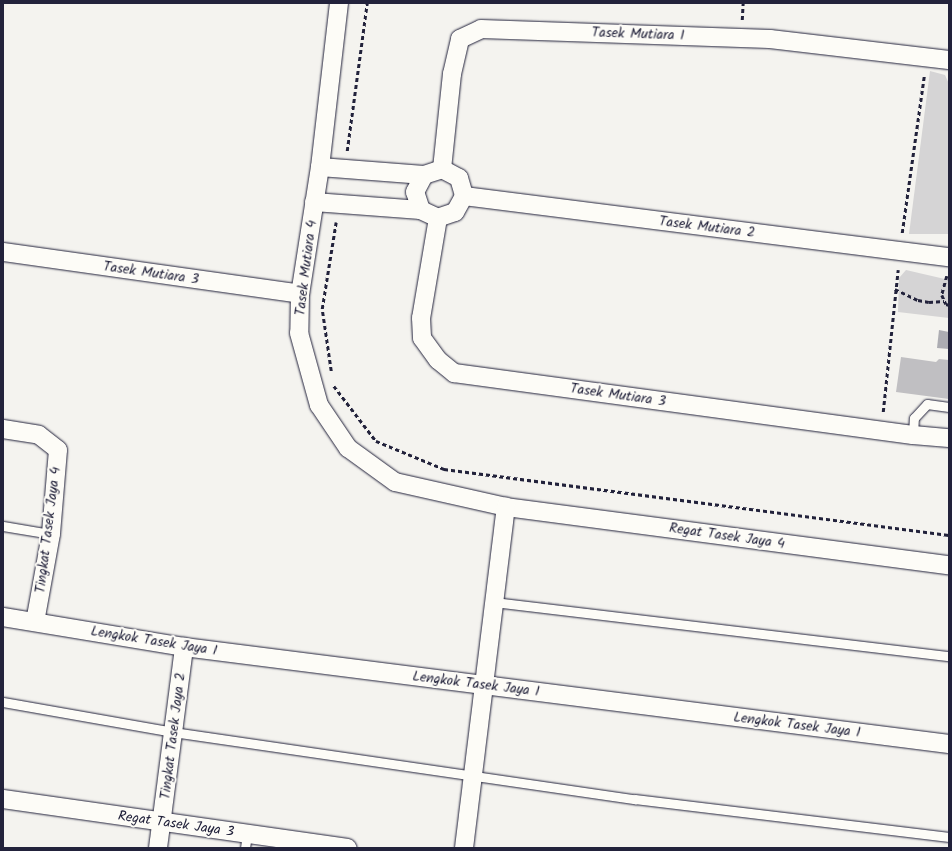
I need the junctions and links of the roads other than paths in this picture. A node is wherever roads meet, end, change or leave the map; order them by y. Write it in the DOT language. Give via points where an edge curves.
graph roads {
  1 [pos="339,3"];
  2 [pos="949,60"];
  3 [pos="320,167"];
  4 [pos="442,169"];
  5 [pos="424,175"];
  6 [pos="464,196"];
  7 [pos="314,202"];
  8 [pos="421,210"];
  9 [pos="438,218"];
  10 [pos="3,252"];
  11 [pos="949,257"];
  12 [pos="300,294"];
  13 [pos="949,407"];
  14 [pos="3,429"];
  15 [pos="913,435"];
  16 [pos="949,438"];
  17 [pos="506,507"];
  18 [pos="3,526"];
  19 [pos="51,534"];
  20 [pos="949,565"];
  21 [pos="494,602"];
  22 [pos="3,617"];
  23 [pos="36,622"];
  24 [pos="184,647"];
  25 [pos="949,656"];
  26 [pos="484,685"];
  27 [pos="3,702"];
  28 [pos="173,732"];
  29 [pos="949,744"];
  30 [pos="472,775"];
  31 [pos="3,799"];
  32 [pos="162,822"];
  33 [pos="949,837"];
  34 [pos="246,841"];
  35 [pos="158,848"];
  36 [pos="341,848"];
  37 [pos="464,848"];
  1 -- 3 [label="street, Tasek Mutiara 4"];
  2 -- 4 [label="street, Tasek Mutiara 1" via="770,39 481,29 460,39 452,74"];
  3 -- 5 [label="street"];
  3 -- 7 [label="street, Tasek Mutiara 4"];
  4 -- 5 [label="street"];
  4 -- 6 [label="street" via="459,178"];
  5 -- 8 [label="street" via="415,192"];
  6 -- 9 [label="street" via="455,212"];
  6 -- 11 [label="street, Tasek Mutiara 2"];
  7 -- 8 [label="street"];
  7 -- 12 [label="street, Tasek Mutiara 4"];
  8 -- 9 [label="street"];
  9 -- 15 [label="street, Tasek Mutiara 3" via="420,318 422,338 438,360 454,373"];
  10 -- 12 [label="street, Tasek Mutiara 3"];
  12 -- 17 [label="street, Tasek Mutiara 4" via="299,333 319,405 348,448 395,482"];
  13 -- 15 [label="lane" via="927,404 914,418"];
  14 -- 19 [label="street, Tingkat Tasek Jaya 4" via="39,435 58,450"];
  15 -- 16 [label="street, Tasek Mutiara 3"];
  17 -- 20 [label="street, Regat Tasek Jaya 4"];
  17 -- 21 [label="street"];
  18 -- 19 [label="lane"];
  19 -- 23 [label="street, Tingkat Tasek Jaya 4"];
  21 -- 25 [label="lane"];
  21 -- 26 [label="street"];
  22 -- 23 [label="street, Lengkok Tasek Jaya 1"];
  23 -- 24 [label="street, Lengkok Tasek Jaya 1"];
  24 -- 26 [label="street, Lengkok Tasek Jaya 1"];
  24 -- 28 [label="street, Tingkat Tasek Jaya 2"];
  26 -- 29 [label="street, Lengkok Tasek Jaya 1"];
  26 -- 30 [label="street"];
  27 -- 28 [label="lane"];
  28 -- 30 [label="lane"];
  28 -- 32 [label="street, Tingkat Tasek Jaya 2"];
  30 -- 33 [label="lane" via="635,799"];
  30 -- 37 [label="street"];
  31 -- 32 [label="street, Regat Tasek Jaya 3"];
  32 -- 34 [label="street, Regat Tasek Jaya 3"];
  32 -- 35 [label="street, Tingkat Tasek Jaya 2"];
  34 -- 36 [label="street, Regat Tasek Jaya 3"];
}
